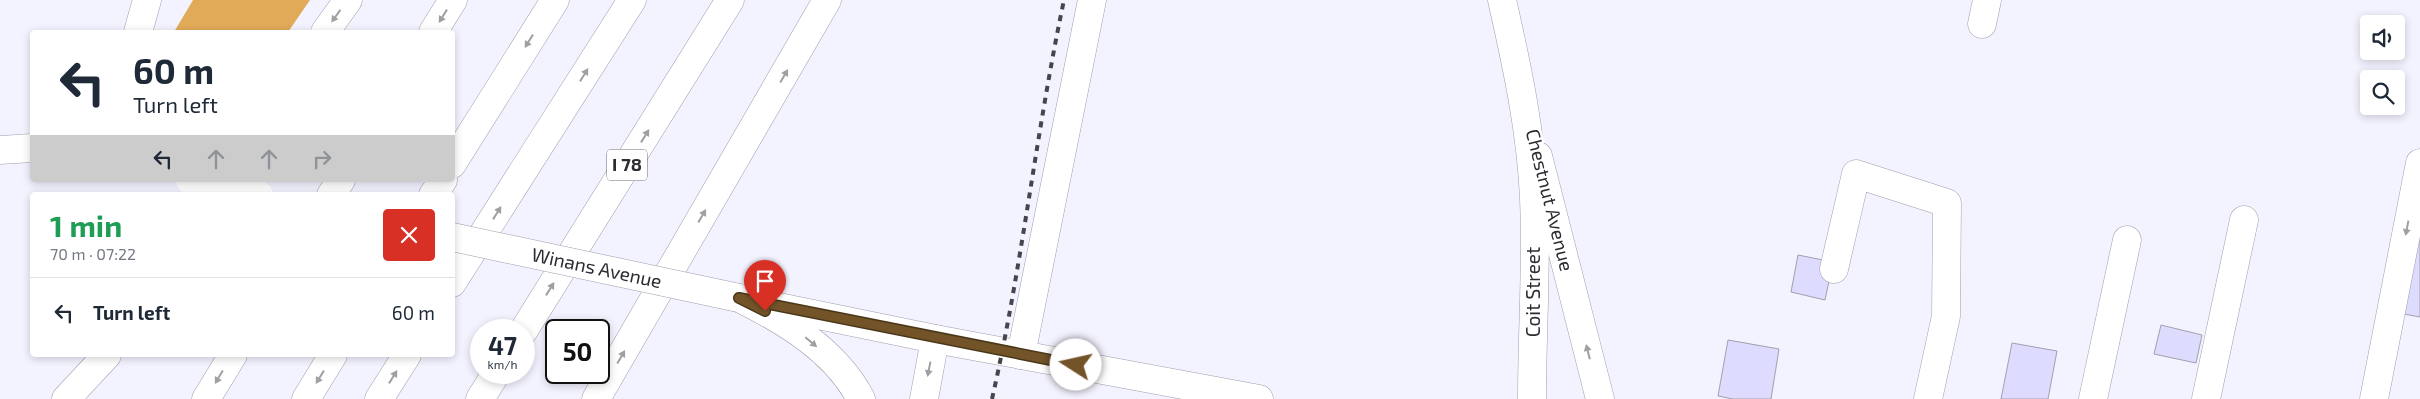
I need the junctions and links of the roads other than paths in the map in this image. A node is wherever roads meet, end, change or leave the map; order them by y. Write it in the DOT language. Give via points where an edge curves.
graph roads {
  1 [pos="147,0"];
  2 [pos="348,0"];
  3 [pos="453,0"];
  4 [pos="555,0"];
  5 [pos="632,0"];
  6 [pos="730,0"];
  7 [pos="827,0"];
  8 [pos="1092,0"];
  9 [pos="1502,0"];
  10 [pos="139,30"];
  11 [pos="326,30"];
  12 [pos="434,30"];
  13 [pos="1523,96"];
  14 [pos="0,138"];
  15 [pos="30,146"];
  16 [pos="30,147"];
  17 [pos="0,150"];
  18 [pos="455,159"];
  19 [pos="2419,169"];
  20 [pos="199,182"];
  21 [pos="245,192"];
  22 [pos="2244,220"];
  23 [pos="455,238"];
  24 [pos="2127,240"];
  25 [pos="1834,269"];
  26 [pos="455,279"];
  27 [pos="739,298"];
  28 [pos="531,319"];
  29 [pos="935,339"];
  30 [pos="1021,354"];
  31 [pos="105,357"];
  32 [pos="117,357"];
  33 [pos="232,357"];
  34 [pos="332,357"];
  35 [pos="406,357"];
  36 [pos="489,384"];
  37 [pos="66,399"];
  38 [pos="90,399"];
  39 [pos="206,399"];
  40 [pos="306,399"];
  41 [pos="379,399"];
  42 [pos="480,399"];
  43 [pos="596,399"];
  44 [pos="861,399"];
  45 [pos="924,399"];
  46 [pos="1259,399"];
  47 [pos="1532,399"];
  48 [pos="1600,399"];
  49 [pos="1928,399"];
  50 [pos="2093,399"];
  51 [pos="2206,399"];
  52 [pos="2374,399"];
  1 -- 10 [label="main road"];
  2 -- 11 [label="main road, one-way"];
  3 -- 12 [label="main road, one-way"];
  4 -- 18 [label="main road, one-way"];
  26 -- 5 [label="main road, one-way"];
  28 -- 6 [label="main road, I 78, one-way"];
  43 -- 7 [label="main road, one-way"];
  8 -- 30 [label="main road"];
  9 -- 13 [label="main road, Chestnut Avenue"];
  13 -- 47 [label="main road, Coit Street" via="1534,199"];
  48 -- 13 [label="main road, Chestnut Avenue, one-way"];
  14 -- 15 [label="main road"];
  16 -- 17 [label="main road"];
  19 -- 52 [label="main road, one-way"];
  20 -- 21 [label="main road, bridge"];
  22 -- 51 [label="main road"];
  23 -- 27 [label="main road, Winans Avenue, bridge"];
  24 -- 50 [label="main road"];
  25 -- 49 [label="main road" via="1856,174 1947,203 1946,316"];
  27 -- 29 [label="main road, Winans Avenue"];
  27 -- 44 [label="main road, one-way" via="788,324 809,340 842,371"];
  29 -- 30 [label="main road, Winans Avenue"];
  29 -- 45 [label="main road, one-way"];
  30 -- 46 [label="main road, Winans Avenue"];
  31 -- 37 [label="main road"];
  32 -- 38 [label="main road"];
  33 -- 39 [label="main road, one-way"];
  34 -- 40 [label="main road, one-way"];
  41 -- 35 [label="main road, one-way"];
  36 -- 42 [label="main road"];
}
